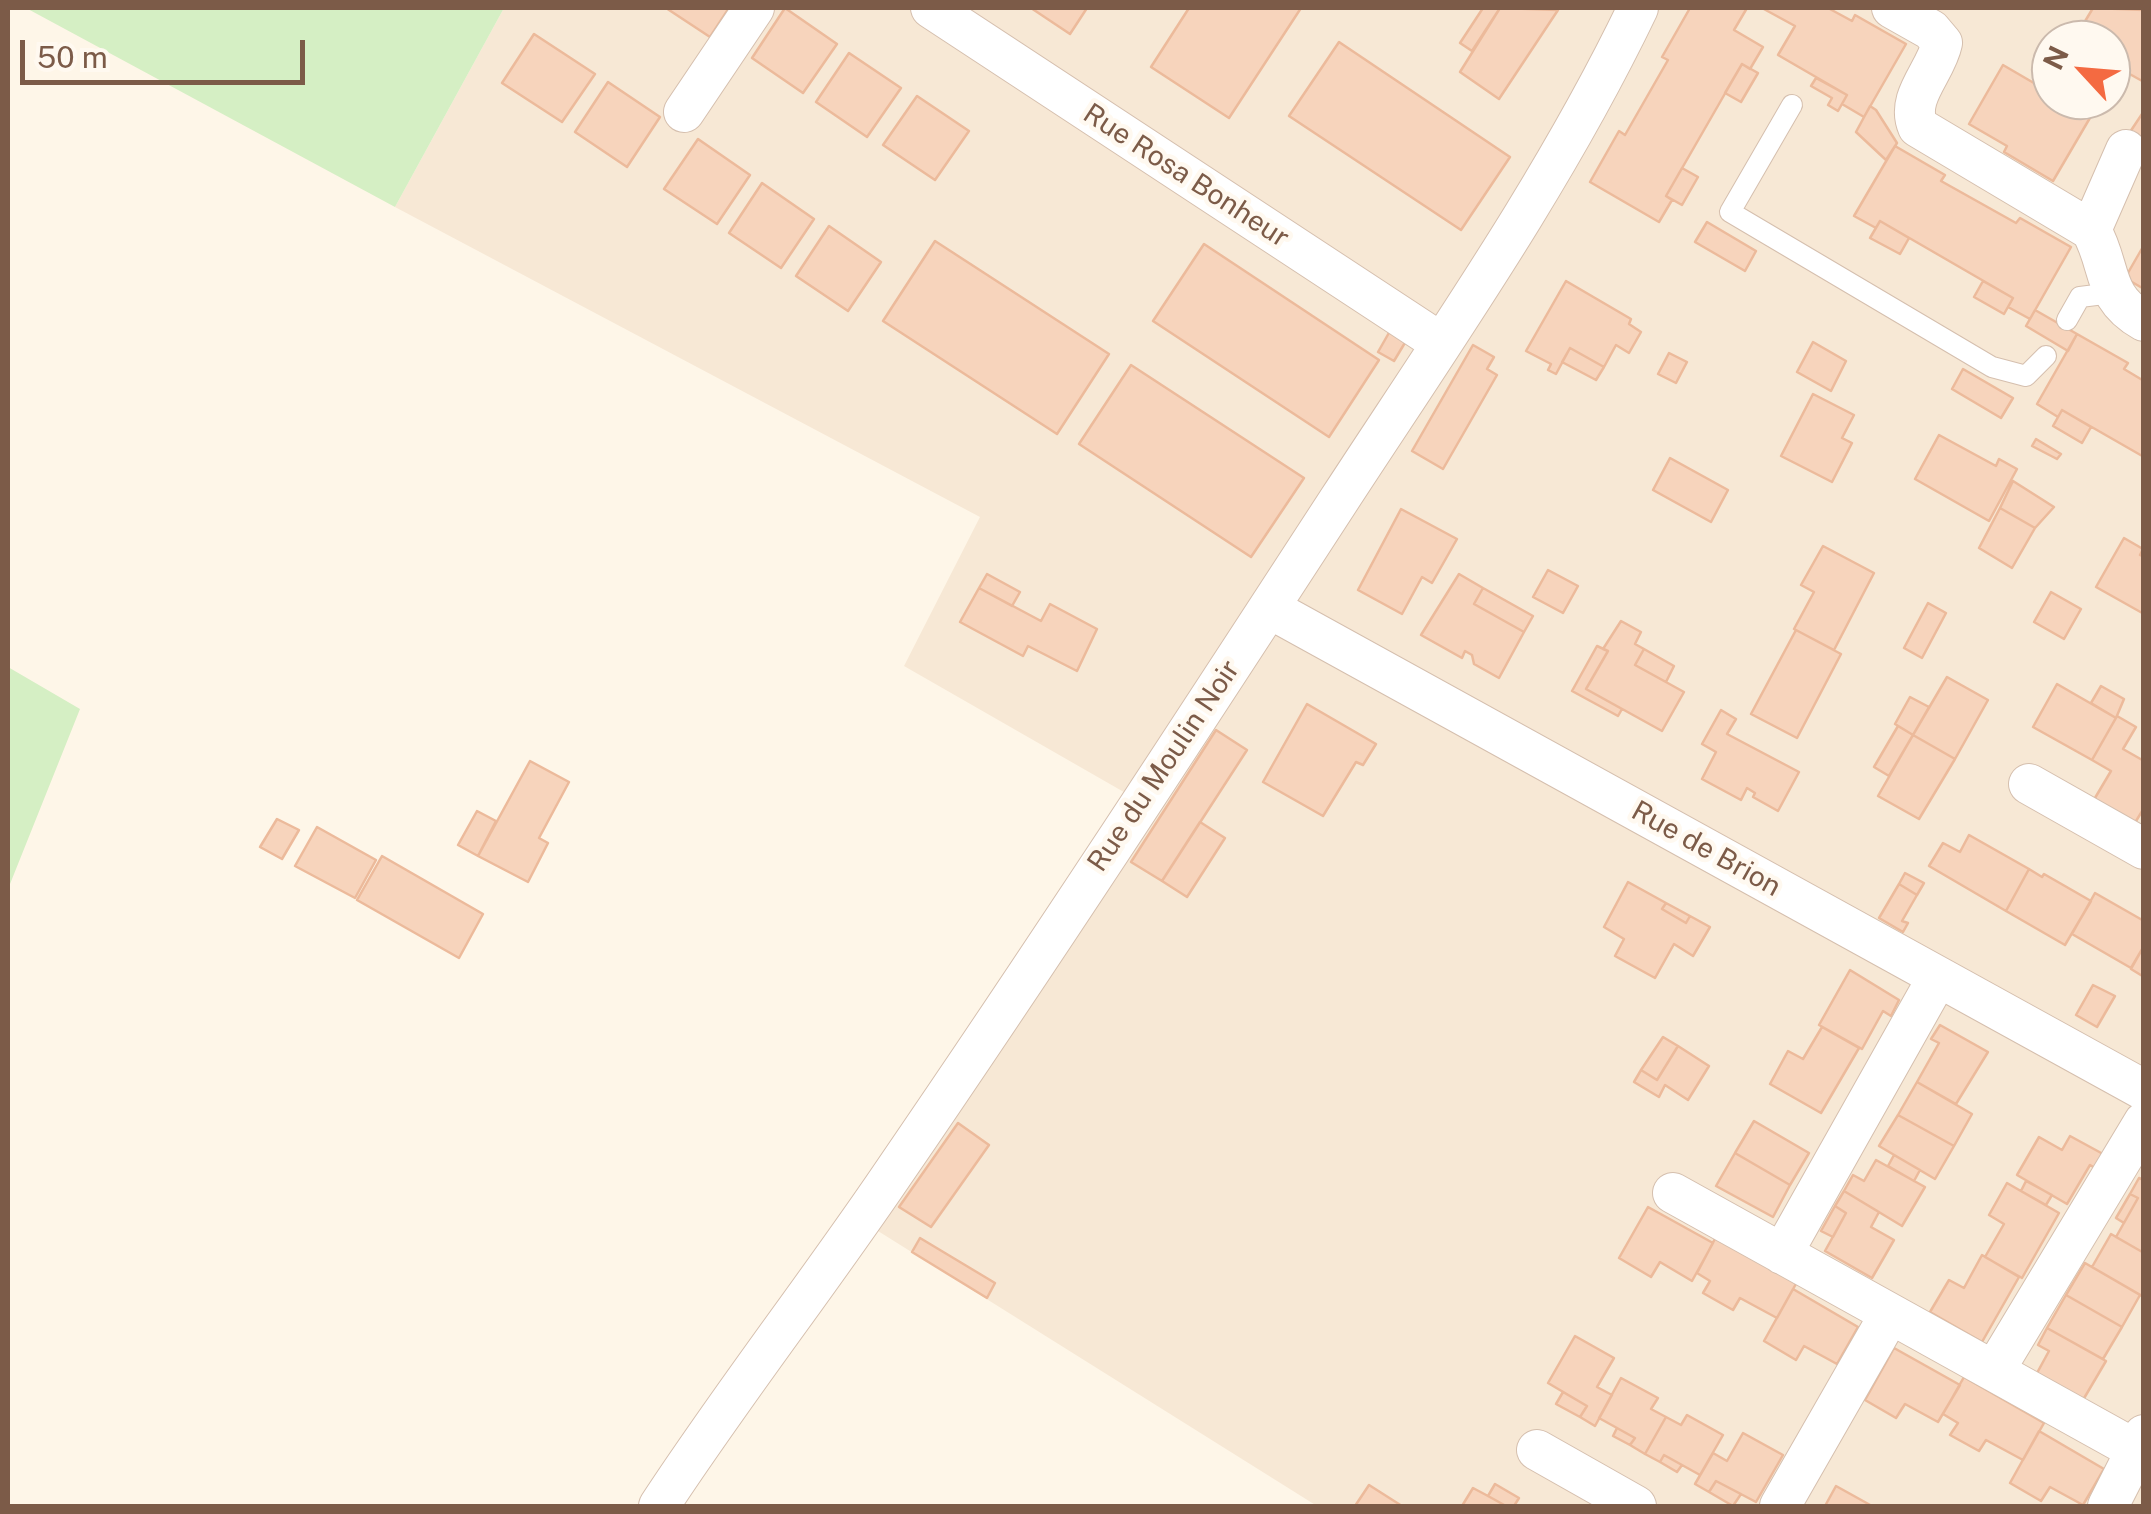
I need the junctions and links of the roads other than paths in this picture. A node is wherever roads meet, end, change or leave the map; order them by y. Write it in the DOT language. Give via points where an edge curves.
graph roads {
  1 [pos="754,8"];
  2 [pos="932,8"];
  3 [pos="1638,8"];
  4 [pos="1892,8"];
  5 [pos="1792,105"];
  6 [pos="684,112"];
  7 [pos="2126,150"];
  8 [pos="2092,230"];
  9 [pos="2112,294"];
  10 [pos="2067,320"];
  11 [pos="2144,322"];
  12 [pos="1441,343"];
  13 [pos="2046,356"];
  14 [pos="1269,608"];
  15 [pos="2029,784"];
  16 [pos="2144,849"];
  17 [pos="1938,977"];
  18 [pos="2144,1090"];
  19 [pos="2144,1122"];
  20 [pos="1673,1193"];
  21 [pos="1782,1254"];
  22 [pos="1890,1314"];
  23 [pos="1994,1371"];
  24 [pos="2140,1443"];
  25 [pos="1538,1450"];
  26 [pos="659,1506"];
  27 [pos="1636,1506"];
  28 [pos="1780,1506"];
  29 [pos="2108,1506"];
  1 -- 6 [label="street"];
  2 -- 12 [label="street, Rue Rosa Bonheur"];
  3 -- 12 [label="street, Rue du Moulin Noir" via="1564,150"];
  4 -- 8 [label="street" via="1942,43 1917,96 1912,114 1918,127"];
  5 -- 13 [label="lane" via="1730,212 1992,367 2026,376"];
  7 -- 8 [label="street"];
  8 -- 9 [label="street"];
  9 -- 10 [label="lane" via="2080,296"];
  9 -- 11 [label="street"];
  12 -- 14 [label="street, Rue du Moulin Noir"];
  14 -- 17 [label="street, Rue de Brion"];
  14 -- 26 [label="street, Rue du Moulin Noir" via="890,1178"];
  15 -- 16 [label="street"];
  17 -- 18 [label="street, Rue de Brion"];
  17 -- 21 [label="street"];
  19 -- 23 [label="street"];
  20 -- 21 [label="street"];
  21 -- 22 [label="street"];
  22 -- 23 [label="street"];
  22 -- 28 [label="street"];
  23 -- 24 [label="street"];
  24 -- 29 [label="street"];
  25 -- 27 [label="street"];
}
